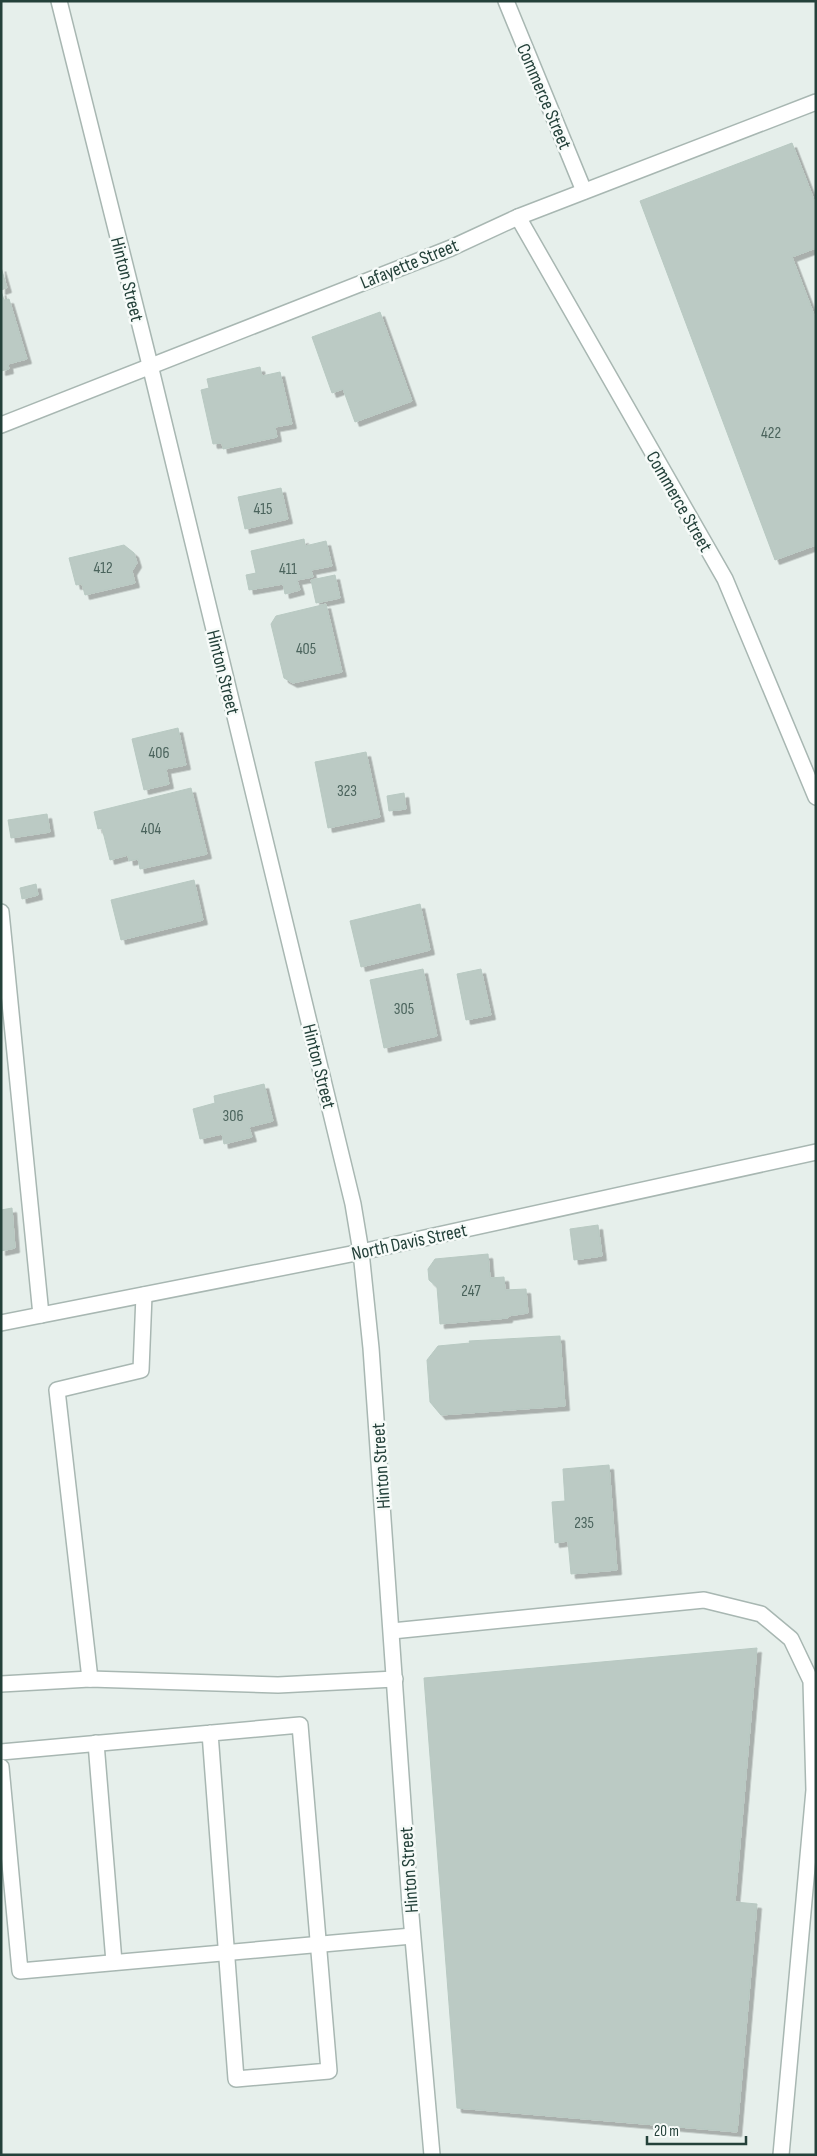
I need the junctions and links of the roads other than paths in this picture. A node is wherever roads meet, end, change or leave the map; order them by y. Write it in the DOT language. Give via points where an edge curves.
graph roads {
  1 [pos="59,1"];
  2 [pos="506,1"];
  3 [pos="816,102"];
  4 [pos="584,191"];
  5 [pos="518,217"];
  6 [pos="150,365"];
  7 [pos="1,425"];
  8 [pos="816,797"];
  9 [pos="1,912"];
  10 [pos="816,1152"];
  11 [pos="361,1252"];
  12 [pos="144,1295"];
  13 [pos="41,1315"];
  14 [pos="1,1323"];
  15 [pos="392,1631"];
  16 [pos="90,1679"];
  17 [pos="395,1679"];
  18 [pos="1,1684"];
  19 [pos="210,1733"];
  20 [pos="96,1743"];
  21 [pos="1,1752"];
  22 [pos="1,1767"];
  23 [pos="412,1936"];
  24 [pos="320,1943"];
  25 [pos="227,1952"];
  26 [pos="114,1962"];
  27 [pos="432,2155"];
  28 [pos="781,2155"];
  1 -- 6 [label="street, Hinton Street"];
  2 -- 4 [label="street, Commerce Street"];
  3 -- 4 [label="street, Lafayette Street"];
  4 -- 5 [label="street, Lafayette Street"];
  5 -- 6 [label="street, Lafayette Street" via="451,248"];
  5 -- 8 [label="street, Commerce Street" via="725,579"];
  6 -- 7 [label="street, Lafayette Street"];
  6 -- 11 [label="street, Hinton Street" via="353,1204"];
  9 -- 13 [label="street"];
  10 -- 11 [label="street, North Davis Street"];
  11 -- 12 [label="street, North Davis Street"];
  11 -- 15 [label="street, Hinton Street"];
  12 -- 13 [label="street, North Davis Street"];
  12 -- 16 [label="street" via="141,1370 57,1390"];
  13 -- 14 [label="street, North Davis Street"];
  15 -- 17 [label="street, Hinton Street"];
  15 -- 28 [label="street" via="704,1600 761,1614 791,1639 811,1681 814,1790"];
  16 -- 17 [label="street" via="278,1685"];
  16 -- 18 [label="street"];
  17 -- 23 [label="street, Hinton Street"];
  19 -- 20 [label="street"];
  19 -- 24 [label="street" via="300,1725"];
  19 -- 25 [label="street"];
  20 -- 21 [label="street"];
  20 -- 26 [label="street"];
  22 -- 26 [label="street" via="20,1971"];
  23 -- 24 [label="street"];
  23 -- 27 [label="street, Hinton Street"];
  24 -- 25 [label="street"];
  24 -- 25 [label="street" via="330,2071 236,2079"];
  25 -- 26 [label="street"];
}
